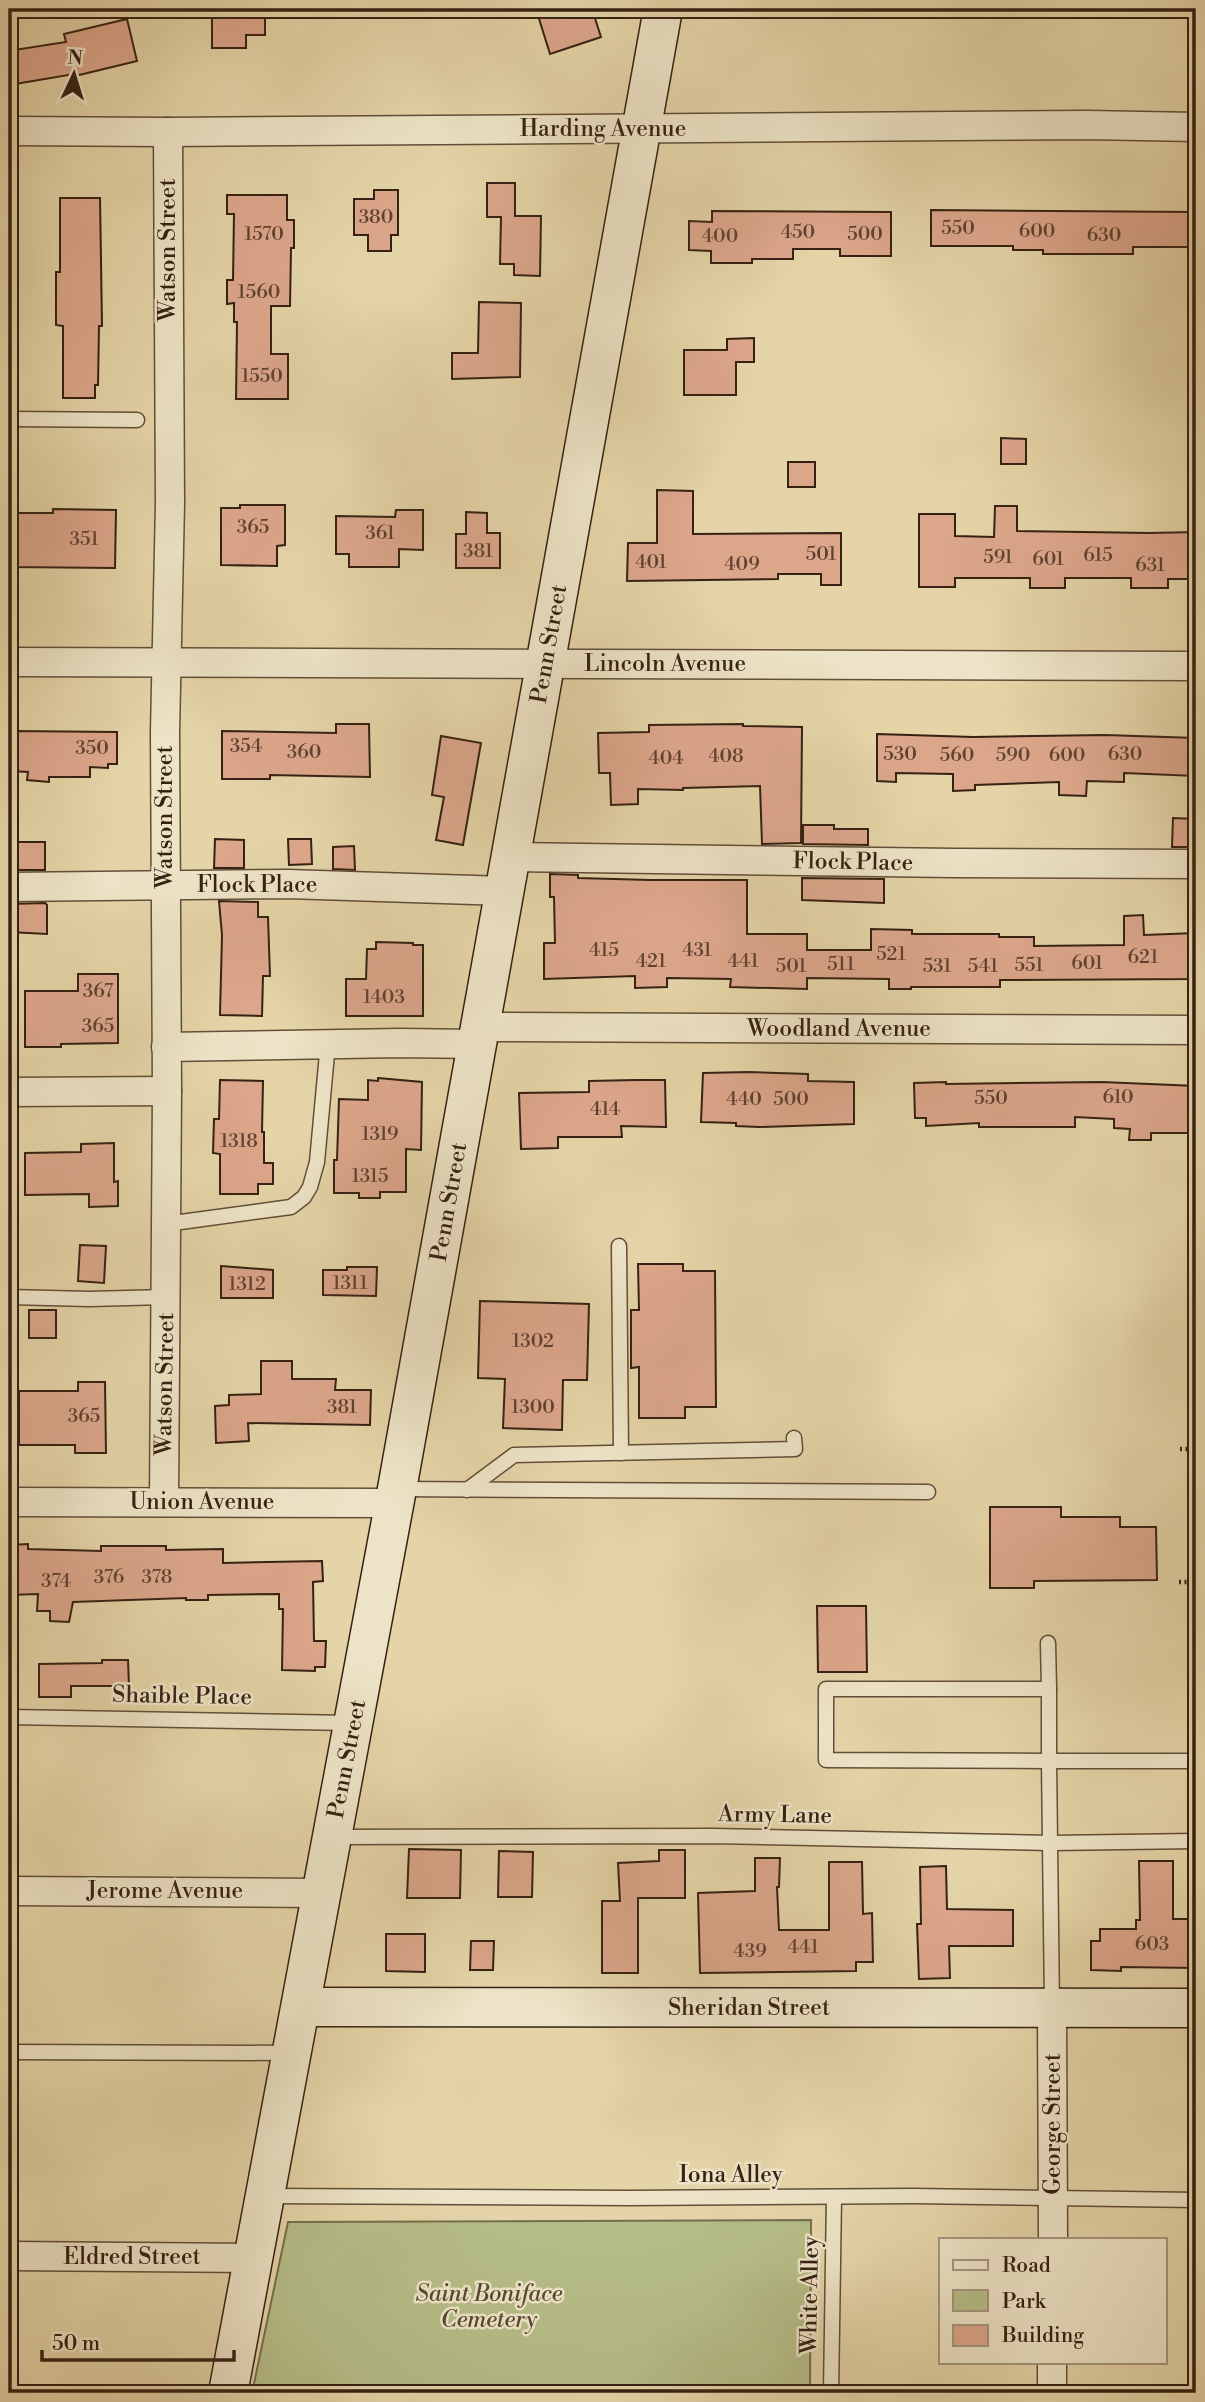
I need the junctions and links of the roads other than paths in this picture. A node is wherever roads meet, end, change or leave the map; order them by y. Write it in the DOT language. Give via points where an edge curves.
graph roads {
  1 [pos="663,9"];
  2 [pos="1196,127"];
  3 [pos="641,129"];
  4 [pos="9,131"];
  5 [pos="168,132"];
  6 [pos="9,419"];
  7 [pos="137,420"];
  8 [pos="9,662"];
  9 [pos="167,662"];
  10 [pos="545,664"];
  11 [pos="1196,666"];
  12 [pos="1196,864"];
  13 [pos="508,874"];
  14 [pos="165,886"];
  15 [pos="9,887"];
  16 [pos="1196,1030"];
  17 [pos="480,1035"];
  18 [pos="328,1044"];
  19 [pos="166,1047"];
  20 [pos="167,1091"];
  21 [pos="9,1093"];
  22 [pos="166,1224"];
  23 [pos="619,1246"];
  24 [pos="9,1297"];
  25 [pos="166,1297"];
  26 [pos="794,1438"];
  27 [pos="621,1453"];
  28 [pos="467,1490"];
  29 [pos="928,1492"];
  30 [pos="396,1496"];
  31 [pos="9,1502"];
  32 [pos="164,1502"];
  33 [pos="1048,1643"];
  34 [pos="1049,1689"];
  35 [pos="9,1717"];
  36 [pos="354,1723"];
  37 [pos="1049,1761"];
  38 [pos="1196,1761"];
  39 [pos="332,1837"];
  40 [pos="1196,1841"];
  41 [pos="1050,1843"];
  42 [pos="9,1891"];
  43 [pos="322,1893"];
  44 [pos="301,2007"];
  45 [pos="1052,2008"];
  46 [pos="1196,2008"];
  47 [pos="9,2052"];
  48 [pos="293,2053"];
  49 [pos="266,2196"];
  50 [pos="834,2197"];
  51 [pos="1053,2199"];
  52 [pos="1196,2200"];
  53 [pos="1053,2238"];
  54 [pos="9,2256"];
  55 [pos="254,2258"];
  56 [pos="1052,2364"];
  57 [pos="228,2393"];
  58 [pos="831,2393"];
  59 [pos="1052,2393"];
  1 -- 3 [label="street, Penn Street"];
  2 -- 3 [label="street, Harding Avenue"];
  3 -- 5 [label="street, Harding Avenue"];
  3 -- 10 [label="street, Penn Street"];
  4 -- 5 [label="street, Harding Avenue"];
  5 -- 9 [label="street, Watson Street"];
  6 -- 7 [label="lane"];
  8 -- 9 [label="street, Lincoln Avenue"];
  9 -- 10 [label="street, Lincoln Avenue"];
  9 -- 14 [label="street, Watson Street"];
  10 -- 11 [label="street, Lincoln Avenue"];
  10 -- 13 [label="street, Penn Street"];
  12 -- 13 [label="street, Flock Place" via="954,863"];
  13 -- 14 [label="street, Flock Place"];
  13 -- 17 [label="street, Penn Street"];
  14 -- 15 [label="street, Flock Place"];
  14 -- 19 [label="street, Watson Street"];
  16 -- 17 [label="street, Woodland Avenue"];
  17 -- 18 [label="street, Woodland Avenue"];
  17 -- 30 [label="street, Penn Street"];
  18 -- 19 [label="street, Woodland Avenue"];
  18 -- 22 [label="lane" via="317,1162 304,1197 291,1207"];
  19 -- 20 [label="street, Watson Street"];
  20 -- 21 [label="street"];
  20 -- 22 [label="street, Watson Street"];
  22 -- 25 [label="street, Watson Street"];
  23 -- 27 [label="lane"];
  24 -- 25 [label="lane"];
  25 -- 32 [label="street, Watson Street"];
  26 -- 27 [label="lane" via="794,1449"];
  27 -- 28 [label="lane" via="514,1455"];
  28 -- 29 [label="lane"];
  28 -- 30 [label="lane"];
  30 -- 32 [label="street, Union Avenue"];
  30 -- 36 [label="street, Penn Street"];
  31 -- 32 [label="street, Union Avenue"];
  33 -- 34 [label="lane"];
  34 -- 37 [label="lane"];
  34 -- 37 [label="lane" via="827,1689 826,1760"];
  35 -- 36 [label="lane, Shaible Place"];
  36 -- 39 [label="street, Penn Street"];
  37 -- 38 [label="lane"];
  37 -- 41 [label="lane"];
  39 -- 41 [label="lane, Army Lane" via="713,1836"];
  39 -- 43 [label="street, Penn Street"];
  40 -- 41 [label="lane, Army Lane"];
  41 -- 45 [label="lane"];
  42 -- 43 [label="street, Jerome Avenue"];
  43 -- 44 [label="street, Penn Street"];
  44 -- 45 [label="street, Sheridan Street"];
  44 -- 48 [label="street, Penn Street"];
  45 -- 46 [label="street, Sheridan Street"];
  45 -- 51 [label="street, George Street"];
  47 -- 48 [label="lane"];
  48 -- 49 [label="street, Penn Street"];
  49 -- 50 [label="lane, Iona Alley"];
  49 -- 55 [label="street, Penn Street"];
  50 -- 51 [label="lane, Iona Alley"];
  50 -- 58 [label="lane, White Alley"];
  51 -- 52 [label="lane, Iona Alley"];
  51 -- 53 [label="street, George Street"];
  54 -- 55 [label="street, Eldred Street"];
  55 -- 57 [label="street, Penn Street"];
  56 -- 59 [label="street"];
}
